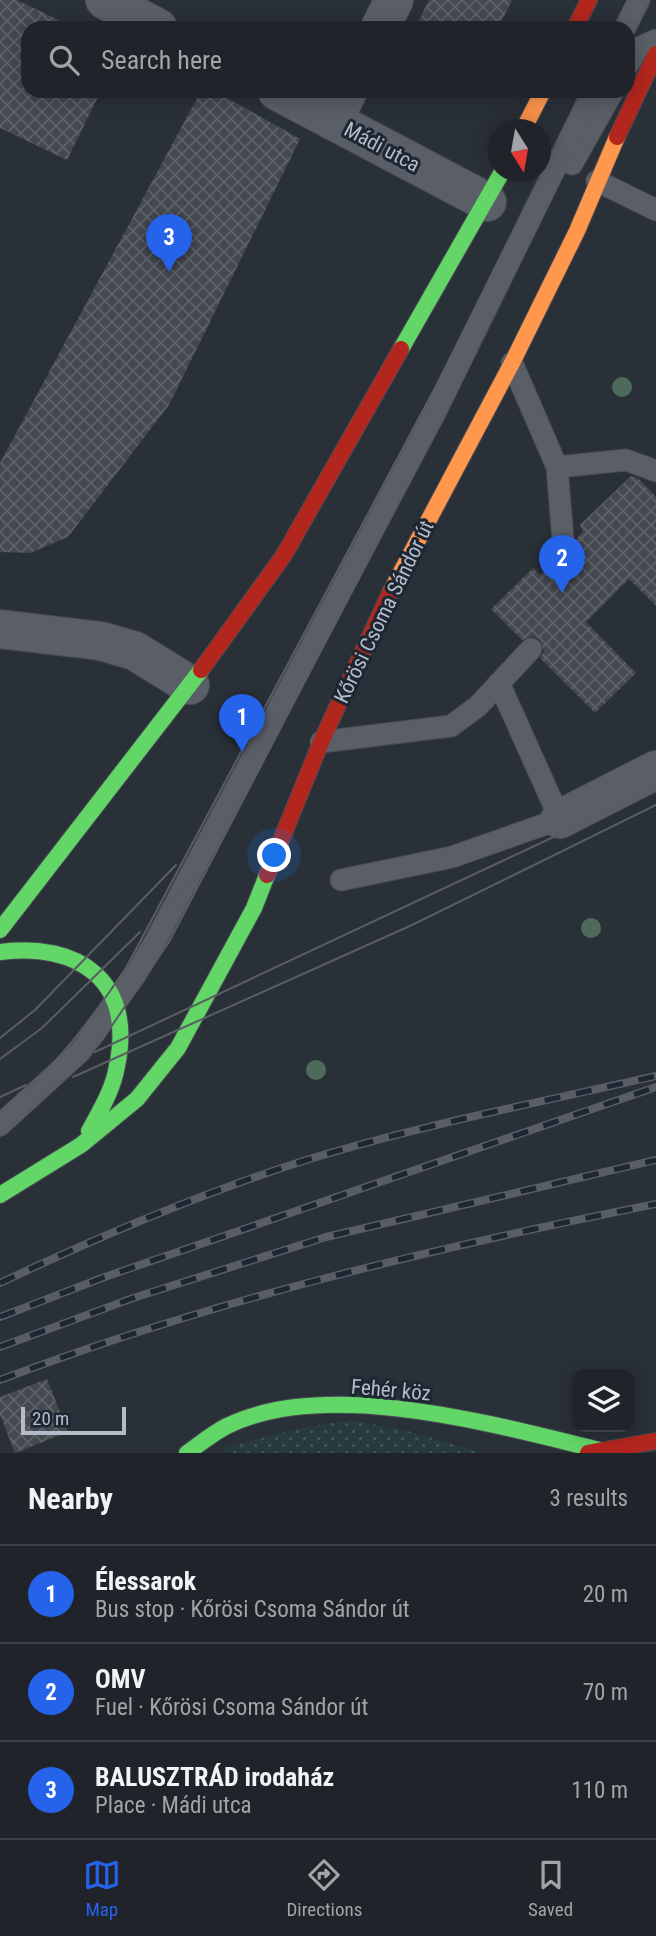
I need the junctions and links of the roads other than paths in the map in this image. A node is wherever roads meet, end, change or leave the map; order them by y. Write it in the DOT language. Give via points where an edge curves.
graph roads {
  1 [pos="105,0"];
  2 [pos="394,0"];
  3 [pos="589,0"];
  4 [pos="639,0"];
  5 [pos="145,21"];
  6 [pos="384,21"];
  7 [pos="578,21"];
  8 [pos="628,21"];
  9 [pos="656,40"];
  10 [pos="635,53"];
  11 [pos="656,54"];
  12 [pos="635,95"];
  13 [pos="306,98"];
  14 [pos="539,98"];
  15 [pos="590,98"];
  16 [pos="609,98"];
  17 [pos="634,98"];
  18 [pos="340,106"];
  19 [pos="529,119"];
  20 [pos="597,181"];
  21 [pos="495,187"];
  22 [pos="656,210"];
  23 [pos="494,291"];
  24 [pos="512,363"];
  25 [pos="557,467"];
  26 [pos="656,471"];
  27 [pos="564,552"];
  28 [pos="0,629"];
  29 [pos="531,649"];
  30 [pos="499,683"];
  31 [pos="190,685"];
  32 [pos="321,742"];
  33 [pos="656,770"];
  34 [pos="561,819"];
  35 [pos="341,880"];
  36 [pos="0,930"];
  37 [pos="0,952"];
  38 [pos="117,1002"];
  39 [pos="0,1125"];
  40 [pos="81,1145"];
  41 [pos="0,1195"];
  42 [pos="656,1441"];
  43 [pos="594,1451"];
  44 [pos="187,1453"];
  1 -- 5 [label="street"];
  2 -- 6 [label="street"];
  3 -- 7 [label="main road"];
  4 -- 8 [label="lane"];
  9 -- 10 [label="lane"];
  11 -- 12 [label="main road, Kőrösi Csoma Sándor út"];
  13 -- 18 [label="street, Mádi utca"];
  14 -- 19 [label="main road"];
  15 -- 23 [label="lane"];
  16 -- 23 [label="lane"];
  17 -- 20 [label="main road, Kőrösi Csoma Sándor út"];
  18 -- 21 [label="street, Mádi utca"];
  20 -- 22 [label="lane"];
  20 -- 24 [label="main road, Kőrösi Csoma Sándor út"];
  21 -- 31 [label="main road" via="284,555"];
  23 -- 38 [label="lane" via="202,858"];
  24 -- 25 [label="lane"];
  24 -- 32 [label="main road, Kőrösi Csoma Sándor út" via="397,579"];
  25 -- 26 [label="lane" via="626,460"];
  25 -- 27 [label="lane"];
  28 -- 31 [label="street" via="101,640 135,651"];
  29 -- 30 [label="lane"];
  30 -- 32 [label="lane" via="452,726"];
  30 -- 34 [label="lane"];
  31 -- 36 [label="main road"];
  32 -- 40 [label="main road, Kőrösi Csoma Sándor út" via="254,908 178,1048 137,1099"];
  33 -- 34 [label="street"];
  34 -- 35 [label="lane" via="452,856"];
  37 -- 38 [label="main road" via="30,948 66,954 99,974"];
  38 -- 39 [label="lane" via="80,1052"];
  38 -- 40 [label="main road" via="117,1070"];
  40 -- 41 [label="main road, Kőrösi Csoma Sándor út"];
  42 -- 43 [label="main road"];
  43 -- 44 [label="main road, Fehér köz" via="467,1420 379,1408 310,1405 240,1420 205,1435"];
}
